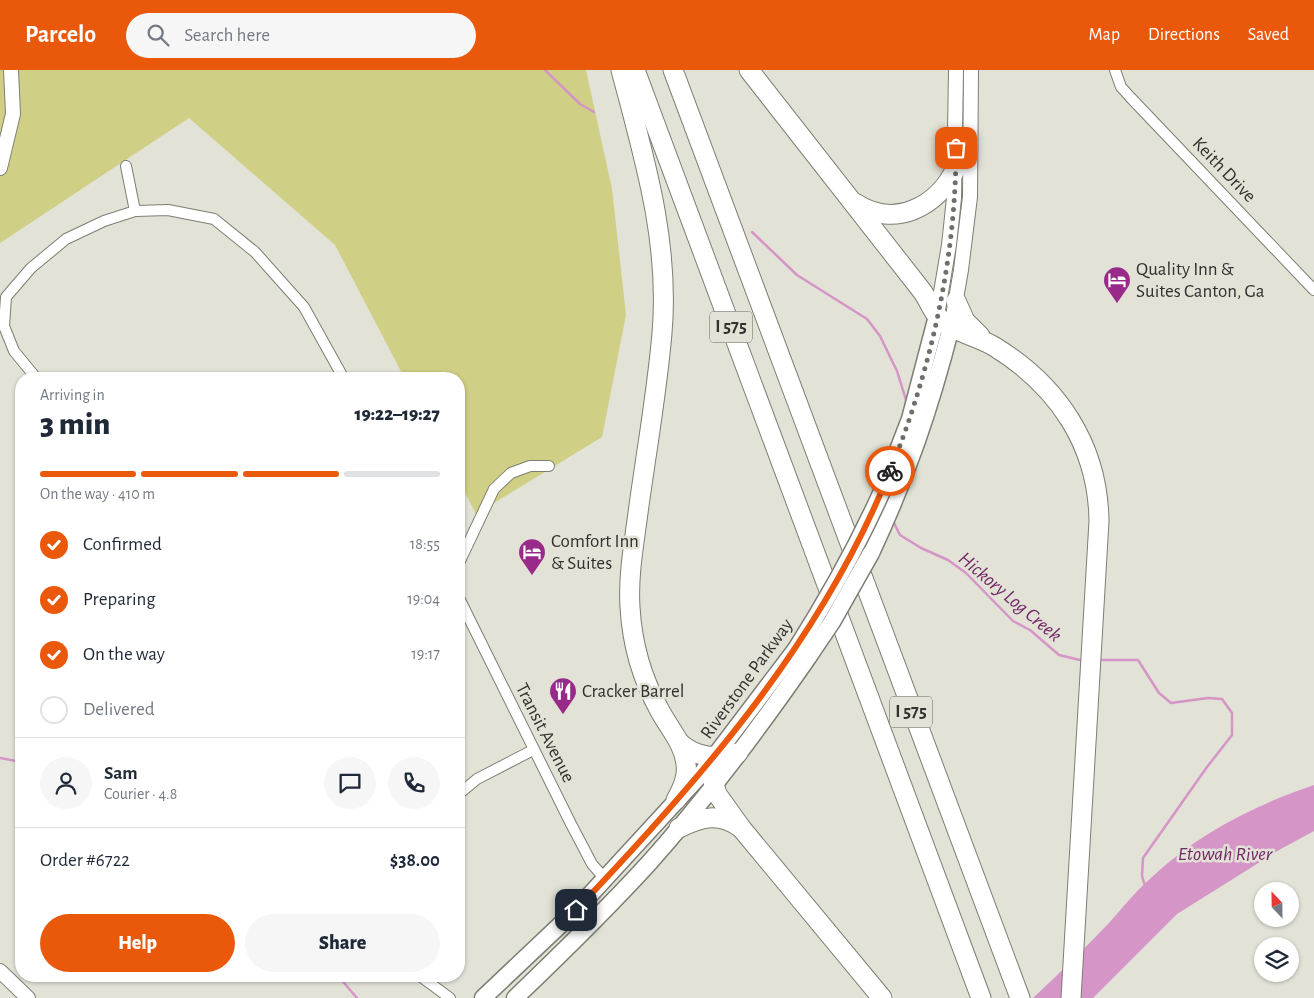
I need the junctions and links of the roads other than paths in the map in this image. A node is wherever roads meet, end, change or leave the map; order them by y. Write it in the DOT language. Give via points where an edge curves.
graph roads {
  1 [pos="11,70"];
  2 [pos="621,70"];
  3 [pos="635,70"];
  4 [pos="673,70"];
  5 [pos="749,70"];
  6 [pos="956,70"];
  7 [pos="971,70"];
  8 [pos="1115,70"];
  9 [pos="126,166"];
  10 [pos="0,168"];
  11 [pos="956,168"];
  12 [pos="852,200"];
  13 [pos="135,211"];
  14 [pos="1314,290"];
  15 [pos="956,301"];
  16 [pos="944,321"];
  17 [pos="984,340"];
  18 [pos="30,372"];
  19 [pos="340,372"];
  20 [pos="550,466"];
  21 [pos="465,550"];
  22 [pos="465,610"];
  23 [pos="802,652"];
  24 [pos="680,743"];
  25 [pos="533,750"];
  26 [pos="738,753"];
  27 [pos="715,756"];
  28 [pos="713,786"];
  29 [pos="465,789"];
  30 [pos="676,800"];
  31 [pos="679,828"];
  32 [pos="742,829"];
  33 [pos="606,879"];
  34 [pos="0,971"];
  35 [pos="433,982"];
  36 [pos="28,998"];
  37 [pos="450,998"];
  38 [pos="483,998"];
  39 [pos="515,998"];
  40 [pos="882,998"];
  41 [pos="981,998"];
  42 [pos="1020,998"];
  43 [pos="1071,998"];
  1 -- 10 [label="main road" via="13,114"];
  2 -- 24 [label="highway" via="655,204 664,276 662,333 632,557 630,608 643,672 659,710"];
  3 -- 41 [label="highway, I 575"];
  4 -- 42 [label="highway, I 575"];
  5 -- 12 [label="highway"];
  6 -- 11 [label="main road"];
  7 -- 15 [label="main road" via="971,188"];
  8 -- 14 [label="street, Keith Drive" via="1121,87"];
  9 -- 13 [label="street"];
  11 -- 12 [label="highway" via="942,191 915,211 887,215 864,209"];
  11 -- 16 [label="main road"];
  12 -- 16 [label="highway"];
  13 -- 18 [label="street" via="104,220 66,239 31,268 6,297 4,326 14,352"];
  13 -- 19 [label="street" via="168,210 214,219 255,252 304,307"];
  15 -- 16 [label="main road"];
  15 -- 17 [label="highway" via="965,321"];
  16 -- 17 [label="highway"];
  16 -- 23 [label="main road, Riverstone Parkway, bridge" via="883,489"];
  16 -- 23 [label="main road, bridge" via="935,389 891,510 847,597"];
  17 -- 43 [label="highway" via="1026,367 1066,411 1089,457 1096,485 1099,515"];
  20 -- 21 [label="street" via="530,466 510,473 494,490"];
  22 -- 25 [label="street, Transit Avenue"];
  23 -- 26 [label="main road"];
  23 -- 27 [label="main road, Riverstone Parkway"];
  24 -- 27 [label="highway" via="698,755"];
  24 -- 30 [label="highway" via="687,770"];
  25 -- 29 [label="street" via="477,779"];
  25 -- 33 [label="street, Transit Avenue" via="592,864"];
  26 -- 27 [label="highway"];
  26 -- 28 [label="main road"];
  27 -- 28 [label="highway"];
  27 -- 30 [label="main road, Riverstone Parkway"];
  28 -- 31 [label="main road"];
  28 -- 32 [label="highway"];
  30 -- 33 [label="main road, Riverstone Parkway"];
  31 -- 32 [label="highway" via="710,816 726,819"];
  31 -- 39 [label="main road" via="588,927"];
  32 -- 40 [label="highway"];
  33 -- 38 [label="main road, Riverstone Parkway"];
  34 -- 36 [label="main road"];
  35 -- 37 [label="street"];
}
